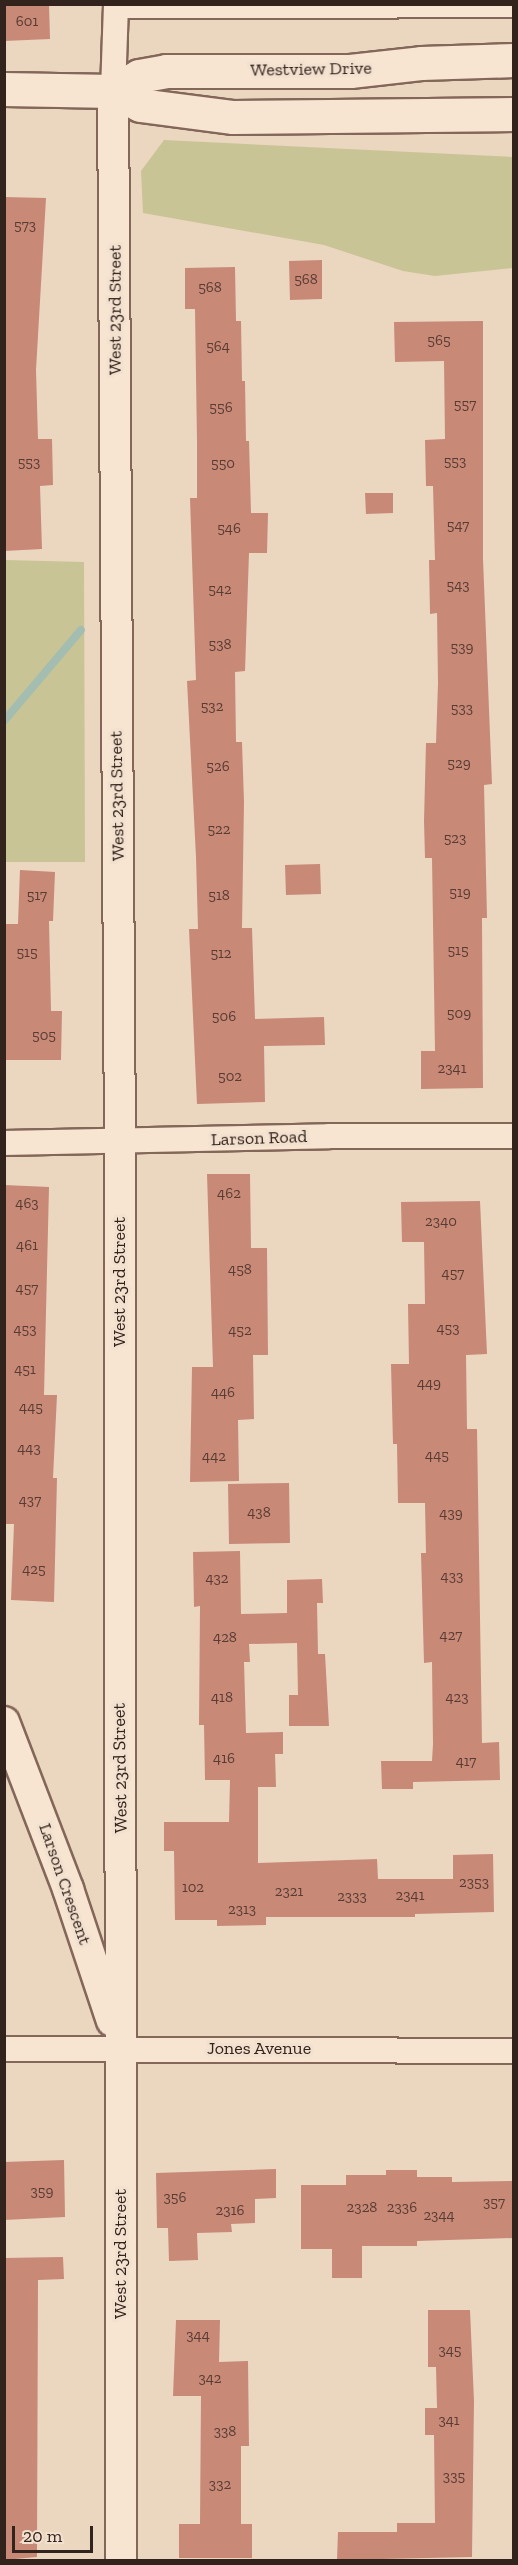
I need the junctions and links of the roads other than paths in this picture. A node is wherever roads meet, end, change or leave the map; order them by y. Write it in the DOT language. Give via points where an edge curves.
graph roads {
  1 [pos="116,5"];
  2 [pos="513,5"];
  3 [pos="513,60"];
  4 [pos="4,90"];
  5 [pos="113,91"];
  6 [pos="513,114"];
  7 [pos="513,1136"];
  8 [pos="120,1142"];
  9 [pos="4,1143"];
  10 [pos="4,1722"];
  11 [pos="120,2048"];
  12 [pos="4,2049"];
  13 [pos="513,2051"];
  14 [pos="121,2560"];
  1 -- 2 [label="street"];
  1 -- 5 [label="street, West 23rd Street"];
  3 -- 5 [label="main road, Westview Drive" via="421,63 350,71 166,71 139,76"];
  4 -- 5 [label="main road"];
  5 -- 6 [label="main road" via="140,105 233,117"];
  5 -- 8 [label="street, West 23rd Street"];
  7 -- 8 [label="street, Larson Road"];
  8 -- 9 [label="street, Larson Road"];
  8 -- 11 [label="street, West 23rd Street"];
  10 -- 11 [label="street, Larson Crescent" via="66,1881"];
  11 -- 12 [label="street, Jones Avenue"];
  11 -- 13 [label="street, Jones Avenue"];
  11 -- 14 [label="street, West 23rd Street"];
}
